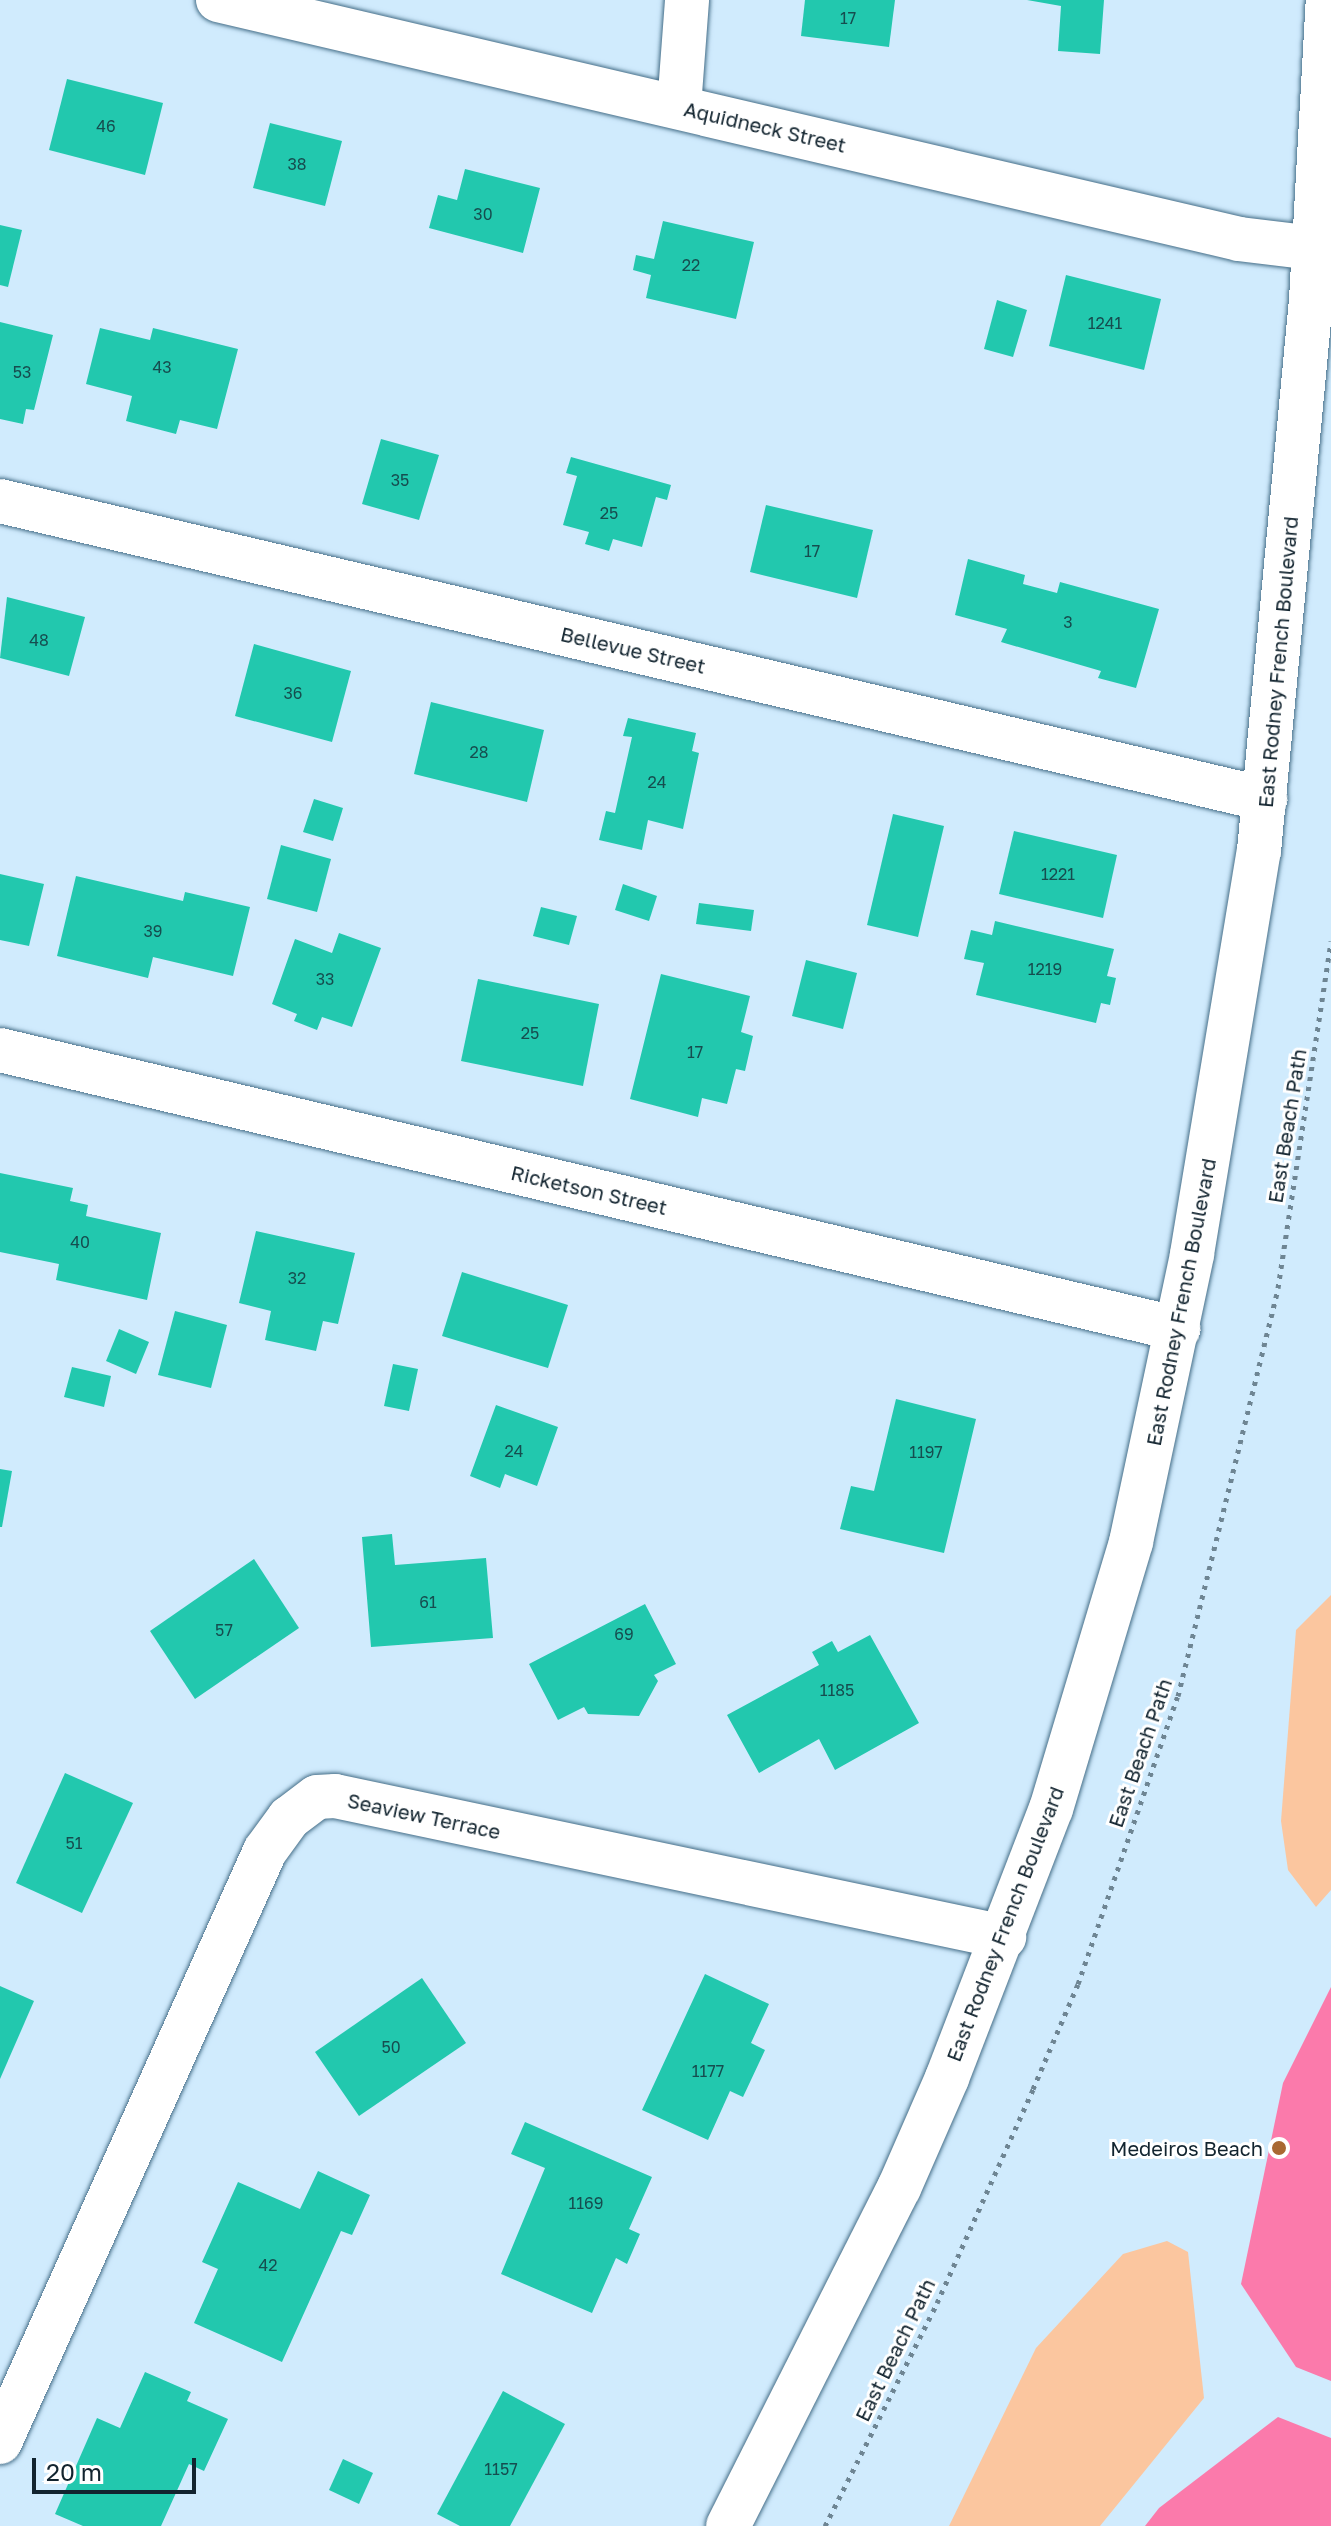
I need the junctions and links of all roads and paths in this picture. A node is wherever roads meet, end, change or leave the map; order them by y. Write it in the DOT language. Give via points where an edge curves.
graph roads {
  1 [pos="218,0"];
  2 [pos="687,0"];
  3 [pos="1328,0"];
  4 [pos="679,107"];
  5 [pos="1313,248"];
  6 [pos="0,501"];
  7 [pos="1265,799"];
  8 [pos="1331,941"];
  9 [pos="0,1050"];
  10 [pos="1178,1329"];
  11 [pos="1004,1937"];
  12 [pos="0,2442"];
  13 [pos="728,2526"];
  14 [pos="825,2526"];
  1 -- 4 [label="street, Aquidneck Street"];
  2 -- 4 [label="street"];
  3 -- 5 [label="street, East Rodney French Boulevard"];
  4 -- 5 [label="street, Aquidneck Street" via="1239,239"];
  5 -- 7 [label="street, East Rodney French Boulevard"];
  6 -- 7 [label="street, Bellevue Street"];
  7 -- 10 [label="street, East Rodney French Boulevard" via="1223,1088"];
  8 -- 14 [label="path, East Beach Path" via="1278,1288 1178,1696 1078,1984 1039,2076 937,2303"];
  9 -- 10 [label="street, Ricketson Street"];
  10 -- 11 [label="street, East Rodney French Boulevard" via="1107,1632"];
  11 -- 12 [label="street, Seaview Terrace" via="335,1796 317,1797 289,1818 265,1851"];
  11 -- 13 [label="street, East Rodney French Boulevard" via="899,2188"];
}
